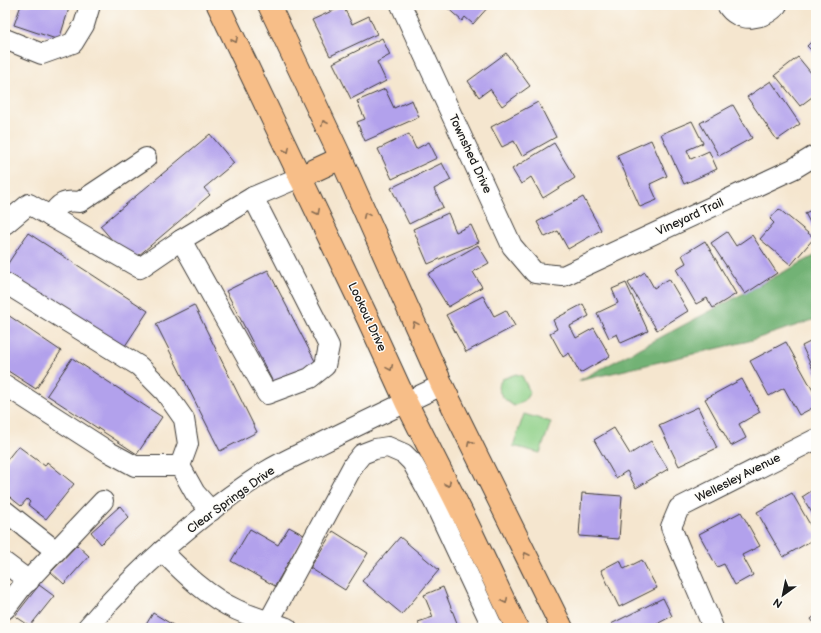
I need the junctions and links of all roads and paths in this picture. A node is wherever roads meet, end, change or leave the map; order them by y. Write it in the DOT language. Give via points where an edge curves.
graph roads {
  1 [pos="90,5"];
  2 [pos="218,5"];
  3 [pos="269,5"];
  4 [pos="401,5"];
  5 [pos="727,5"];
  6 [pos="777,5"];
  7 [pos="5,40"];
  8 [pos="816,155"];
  9 [pos="146,158"];
  10 [pos="341,158"];
  11 [pos="300,177"];
  12 [pos="253,197"];
  13 [pos="80,202"];
  14 [pos="51,217"];
  15 [pos="5,224"];
  16 [pos="77,232"];
  17 [pos="181,240"];
  18 [pos="563,276"];
  19 [pos="5,283"];
  20 [pos="5,385"];
  21 [pos="442,385"];
  22 [pos="406,402"];
  23 [pos="816,439"];
  24 [pos="180,466"];
  25 [pos="103,500"];
  26 [pos="5,511"];
  27 [pos="212,511"];
  28 [pos="56,551"];
  29 [pos="162,551"];
  30 [pos="5,563"];
  31 [pos="29,581"];
  32 [pos="5,609"];
  33 [pos="278,625"];
  34 [pos="87,628"];
  35 [pos="493,628"];
  36 [pos="517,628"];
  37 [pos="562,628"];
  38 [pos="713,628"];
  1 -- 7 [label="street" via="84,25 73,43 42,54"];
  2 -- 11 [label="main road, Lookout Drive, one-way"];
  10 -- 3 [label="main road, one-way"];
  4 -- 18 [label="street, Townshed Drive" via="512,246 535,273"];
  5 -- 6 [label="street" via="742,17 758,18 772,12"];
  8 -- 18 [label="street, Vineyard Trail" via="793,170"];
  9 -- 13 [label="street"];
  10 -- 11 [label="main road"];
  21 -- 10 [label="main road, one-way"];
  11 -- 12 [label="street"];
  11 -- 22 [label="main road, Lookout Drive, one-way"];
  12 -- 17 [label="street"];
  12 -- 17 [label="street" via="329,346 326,366 310,378 266,394"];
  13 -- 14 [label="street" via="62,202 54,209"];
  13 -- 16 [label="street" via="81,222"];
  14 -- 15 [label="street" via="29,204"];
  14 -- 16 [label="street"];
  16 -- 17 [label="street" via="140,268"];
  19 -- 24 [label="street" via="139,366 165,392 184,419 188,444"];
  20 -- 24 [label="street" via="135,466"];
  21 -- 22 [label="street, Clear Springs Drive"];
  37 -- 21 [label="main road, one-way"];
  22 -- 27 [label="street, Clear Springs Drive" via="268,470"];
  22 -- 36 [label="main road, Lookout Drive, one-way"];
  23 -- 38 [label="street, Wellesley Avenue" via="679,508 671,527"];
  24 -- 27 [label="street" via="196,493"];
  25 -- 28 [label="street"];
  26 -- 28 [label="street"];
  27 -- 29 [label="street, Clear Springs Drive"];
  28 -- 31 [label="street"];
  29 -- 33 [label="street" via="201,588 237,610"];
  29 -- 34 [label="street, Clear Springs Drive" via="106,605"];
  30 -- 31 [label="street"];
  31 -- 32 [label="street"];
  33 -- 35 [label="street" via="354,464 362,454 388,447 404,454 412,462 434,502"];
}
